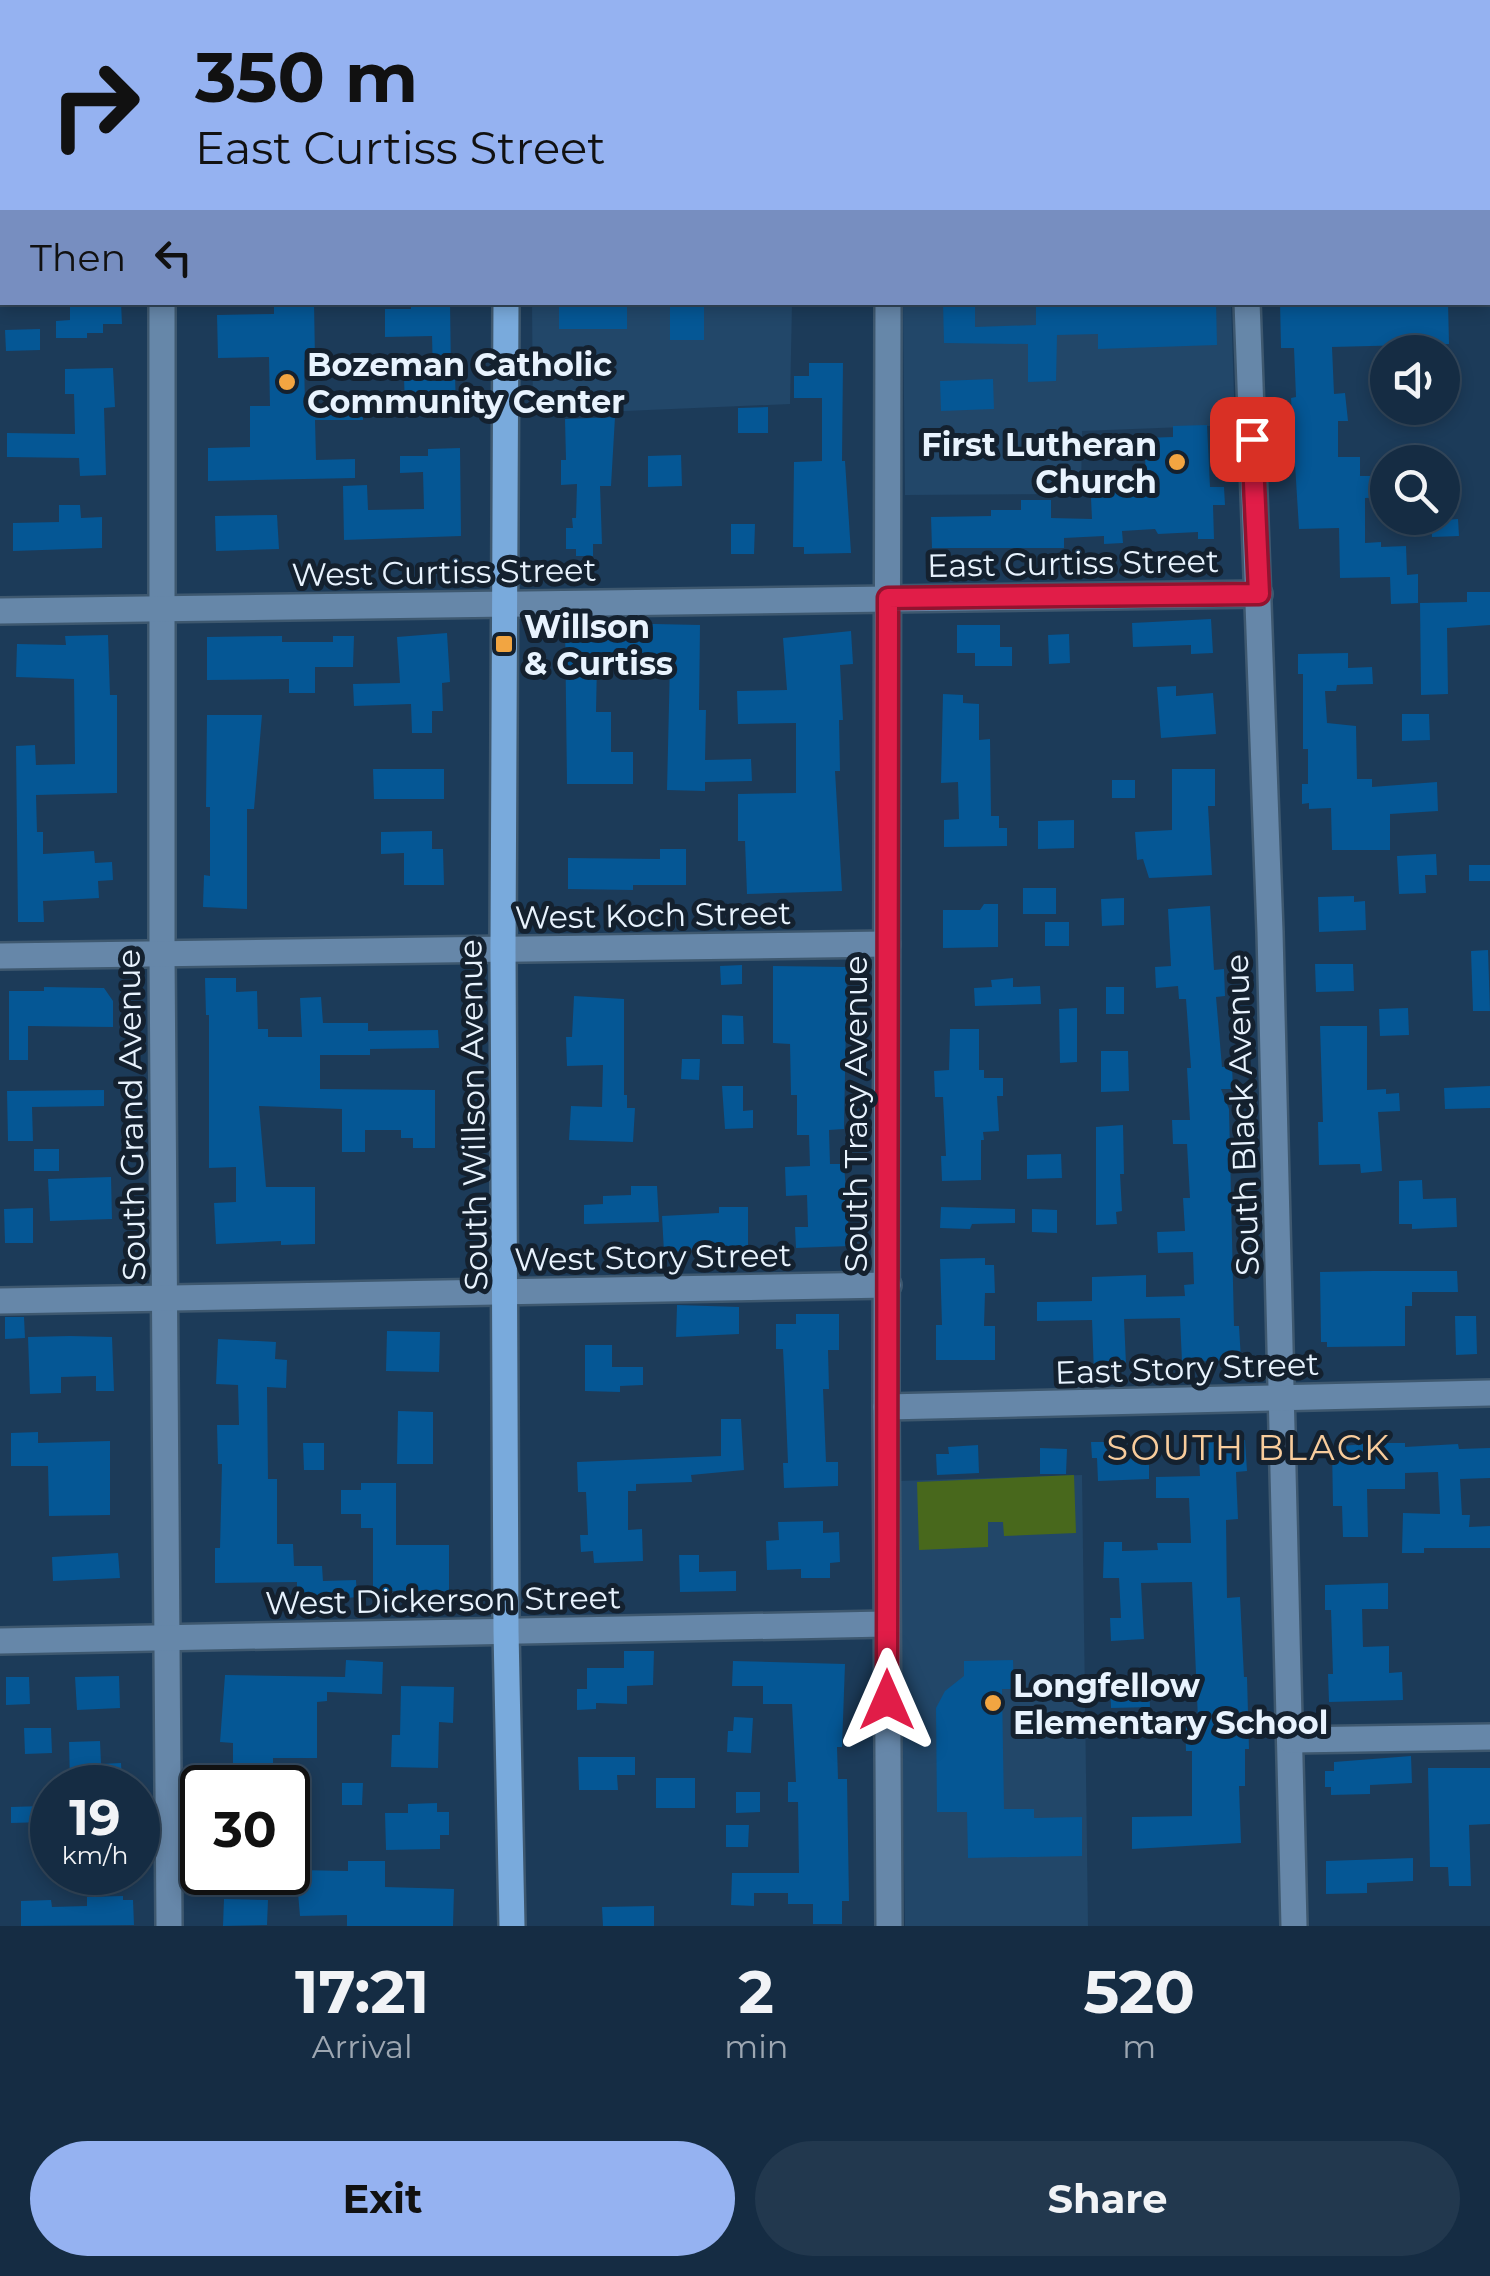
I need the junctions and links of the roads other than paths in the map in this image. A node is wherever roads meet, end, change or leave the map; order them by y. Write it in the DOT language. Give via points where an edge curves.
graph roads {
  1 [pos="162,305"];
  2 [pos="506,305"];
  3 [pos="888,305"];
  4 [pos="1247,305"];
  5 [pos="1259,594"];
  6 [pos="888,598"];
  7 [pos="504,604"];
  8 [pos="164,609"];
  9 [pos="0,611"];
  10 [pos="888,944"];
  11 [pos="503,950"];
  12 [pos="162,954"];
  13 [pos="0,956"];
  14 [pos="888,1285"];
  15 [pos="507,1292"];
  16 [pos="166,1298"];
  17 [pos="0,1300"];
  18 [pos="1490,1393"];
  19 [pos="1282,1398"];
  20 [pos="886,1408"];
  21 [pos="886,1624"];
  22 [pos="506,1631"];
  23 [pos="169,1637"];
  24 [pos="0,1641"];
  25 [pos="1490,1737"];
  26 [pos="1291,1740"];
  27 [pos="169,1926"];
  28 [pos="512,1926"];
  29 [pos="889,1926"];
  30 [pos="1294,1926"];
  1 -- 8 [label="street, South Grand Avenue"];
  2 -- 7 [label="main road, South Willson Avenue"];
  3 -- 6 [label="street, South Tracy Avenue"];
  4 -- 5 [label="street, South Black Avenue"];
  5 -- 6 [label="street, East Curtiss Street"];
  5 -- 19 [label="street, South Black Avenue"];
  6 -- 7 [label="street, West Curtiss Street"];
  6 -- 10 [label="street, South Tracy Avenue"];
  7 -- 8 [label="street, West Curtiss Street"];
  7 -- 11 [label="main road, South Willson Avenue"];
  8 -- 9 [label="street, West Curtiss Street"];
  8 -- 12 [label="street, South Grand Avenue"];
  10 -- 11 [label="street, West Koch Street"];
  10 -- 14 [label="street, South Tracy Avenue"];
  11 -- 12 [label="street, West Koch Street"];
  11 -- 15 [label="main road, South Willson Avenue"];
  12 -- 13 [label="street, West Koch Street"];
  12 -- 16 [label="street, South Grand Avenue"];
  14 -- 15 [label="street, West Story Street"];
  14 -- 20 [label="street, South Tracy Avenue"];
  15 -- 16 [label="street, West Story Street"];
  15 -- 22 [label="main road, South Willson Avenue"];
  16 -- 17 [label="street, West Story Street"];
  16 -- 23 [label="street, South Grand Avenue"];
  18 -- 19 [label="street, East Story Street"];
  19 -- 20 [label="street, East Story Street"];
  19 -- 26 [label="street, South Black Avenue"];
  20 -- 21 [label="street, South Tracy Avenue"];
  21 -- 22 [label="street, West Dickerson Street"];
  21 -- 29 [label="street, South Tracy Avenue"];
  22 -- 23 [label="street, West Dickerson Street"];
  22 -- 28 [label="main road, South Willson Avenue"];
  23 -- 24 [label="street, West Dickerson Street"];
  23 -- 27 [label="street, South Grand Avenue"];
  25 -- 26 [label="street"];
  26 -- 30 [label="street, South Black Avenue"];
}
